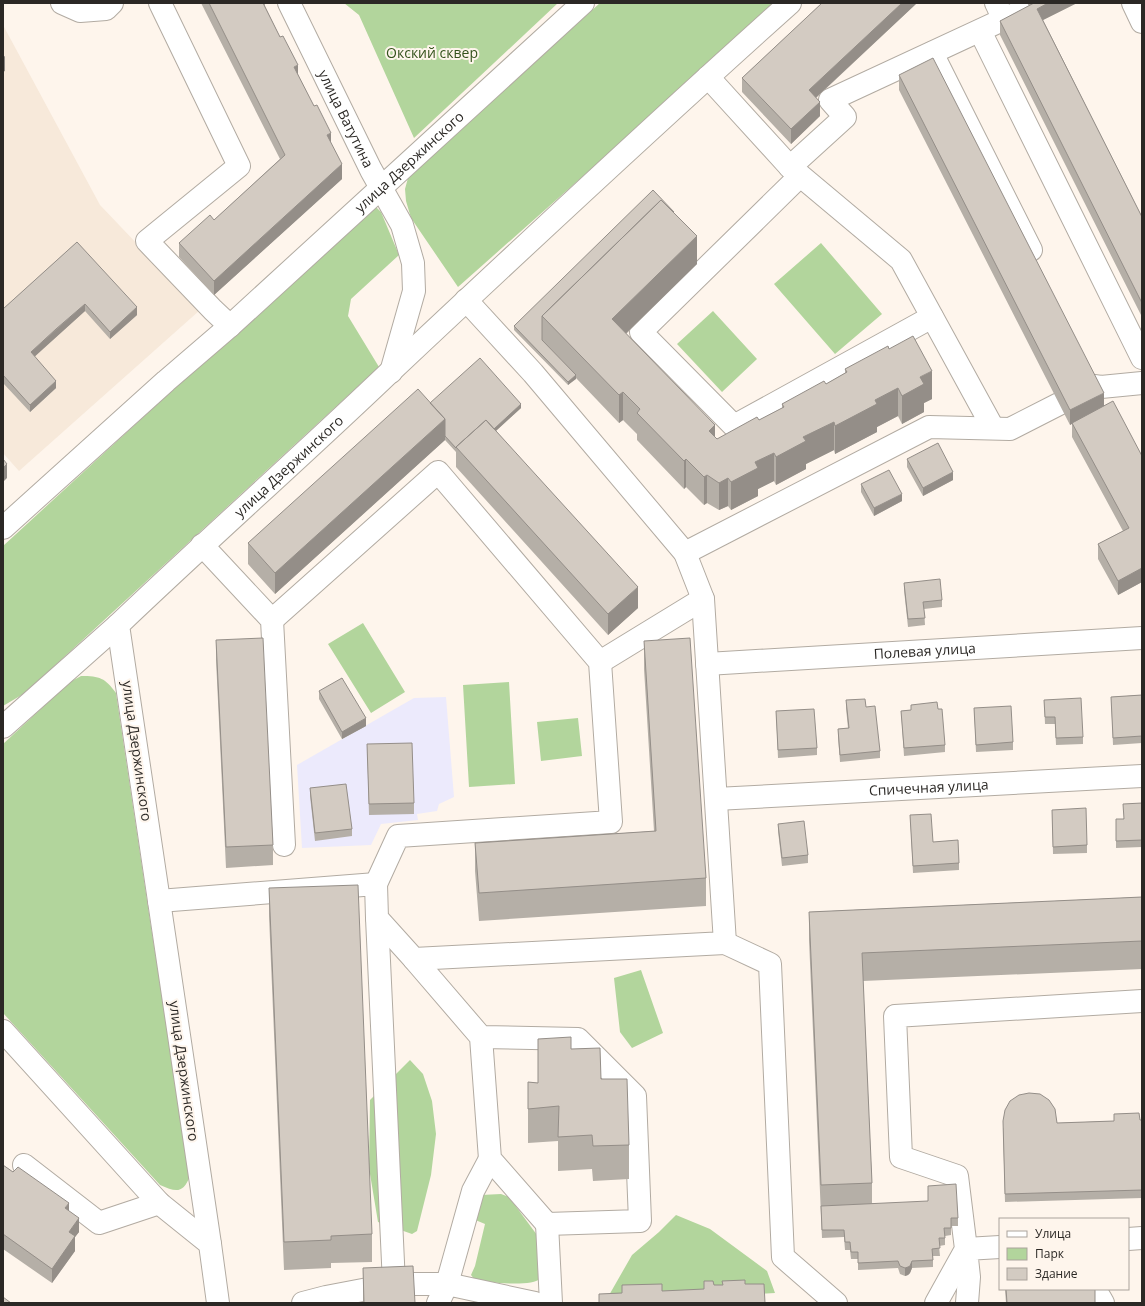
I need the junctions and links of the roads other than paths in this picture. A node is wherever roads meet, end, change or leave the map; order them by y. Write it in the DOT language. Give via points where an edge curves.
graph roads {
  1 [pos="62,3"];
  2 [pos="112,3"];
  3 [pos="160,3"];
  4 [pos="289,3"];
  5 [pos="583,3"];
  6 [pos="790,3"];
  7 [pos="1132,3"];
  8 [pos="1030,8"];
  9 [pos="1000,11"];
  10 [pos="1142,22"];
  11 [pos="980,31"];
  12 [pos="932,53"];
  13 [pos="708,77"];
  14 [pos="795,172"];
  15 [pos="381,188"];
  16 [pos="1042,270"];
  17 [pos="466,300"];
  18 [pos="932,317"];
  19 [pos="230,326"];
  20 [pos="1142,358"];
  21 [pos="390,372"];
  22 [pos="1095,380"];
  23 [pos="1142,383"];
  24 [pos="1059,404"];
  25 [pos="993,428"];
  26 [pos="3,528"];
  27 [pos="202,545"];
  28 [pos="685,553"];
  29 [pos="703,599"];
  30 [pos="272,620"];
  31 [pos="118,625"];
  32 [pos="1142,638"];
  33 [pos="600,662"];
  34 [pos="707,664"];
  35 [pos="3,727"];
  36 [pos="1142,776"];
  37 [pos="716,799"];
  38 [pos="284,845"];
  39 [pos="376,884"];
  40 [pos="159,901"];
  41 [pos="377,918"];
  42 [pos="725,943"];
  43 [pos="414,960"];
  44 [pos="1142,1001"];
  45 [pos="3,1031"];
  46 [pos="481,1037"];
  47 [pos="490,1159"];
  48 [pos="24,1165"];
  49 [pos="158,1203"];
  50 [pos="547,1224"];
  51 [pos="1142,1238"];
  52 [pos="1129,1239"];
  53 [pos="210,1244"];
  54 [pos="999,1247"];
  55 [pos="966,1249"];
  56 [pos="394,1284"];
  57 [pos="447,1284"];
  58 [pos="1096,1290"];
  59 [pos="218,1303"];
  60 [pos="303,1303"];
  61 [pos="438,1303"];
  62 [pos="535,1303"];
  63 [pos="551,1303"];
  64 [pos="836,1303"];
  65 [pos="936,1303"];
  66 [pos="967,1303"];
  67 [pos="1103,1303"];
  1 -- 2 [label="street" via="80,11 106,9"];
  3 -- 19 [label="street" via="239,166 147,241"];
  4 -- 15 [label="street, улица Ватутина"];
  5 -- 15 [label="street, улица Дзержинского"];
  6 -- 13 [label="street, улица Дзержинского"];
  7 -- 10 [label="street"];
  8 -- 9 [label="street"];
  9 -- 11 [label="street"];
  11 -- 12 [label="street"];
  11 -- 20 [label="street"];
  12 -- 14 [label="street" via="830,100 845,117"];
  12 -- 16 [label="street"];
  13 -- 14 [label="street"];
  13 -- 17 [label="street, улица Дзержинского"];
  14 -- 18 [label="street" via="902,260"];
  14 -- 18 [label="street" via="641,332 734,426"];
  15 -- 19 [label="street, улица Дзержинского"];
  15 -- 21 [label="street, улица Ватутина" via="402,225 413,263 414,291"];
  17 -- 21 [label="street, улица Дзержинского"];
  17 -- 28 [label="street" via="533,373"];
  18 -- 25 [label="street"];
  19 -- 26 [label="street, улица Дзержинского"];
  21 -- 27 [label="street, улица Дзержинского"];
  22 -- 23 [label="street"];
  24 -- 25 [label="street" via="1010,429"];
  25 -- 28 [label="street" via="928,427"];
  27 -- 30 [label="street"];
  27 -- 31 [label="street, улица Дзержинского"];
  28 -- 29 [label="street"];
  29 -- 33 [label="street"];
  29 -- 34 [label="street"];
  30 -- 33 [label="street" via="438,472"];
  30 -- 38 [label="street"];
  31 -- 35 [label="street"];
  31 -- 40 [label="street, улица Дзержинского"];
  32 -- 34 [label="street, Полевая улица"];
  33 -- 39 [label="street" via="611,822 398,836"];
  34 -- 37 [label="street"];
  36 -- 37 [label="street, Спичечная улица"];
  37 -- 42 [label="street"];
  39 -- 40 [label="street"];
  39 -- 41 [label="street"];
  40 -- 53 [label="street, улица Дзержинского"];
  41 -- 43 [label="street"];
  41 -- 56 [label="street"];
  42 -- 43 [label="street"];
  42 -- 64 [label="street" via="770,964 783,1257"];
  43 -- 46 [label="street"];
  44 -- 55 [label="street" via="895,1016 901,1157 957,1176"];
  45 -- 49 [label="street"];
  46 -- 47 [label="street"];
  46 -- 50 [label="street" via="578,1039 635,1096 640,1221"];
  47 -- 50 [label="street"];
  47 -- 57 [label="street" via="473,1191"];
  48 -- 49 [label="street" via="99,1223"];
  49 -- 53 [label="street"];
  50 -- 63 [label="street"];
  51 -- 52 [label="street"];
  53 -- 59 [label="street, улица Дзержинского"];
  54 -- 55 [label="street"];
  55 -- 65 [label="street"];
  55 -- 66 [label="street"];
  56 -- 57 [label="street"];
  56 -- 60 [label="street"];
  57 -- 61 [label="street"];
  57 -- 62 [label="street"];
  58 -- 67 [label="street"];
}
